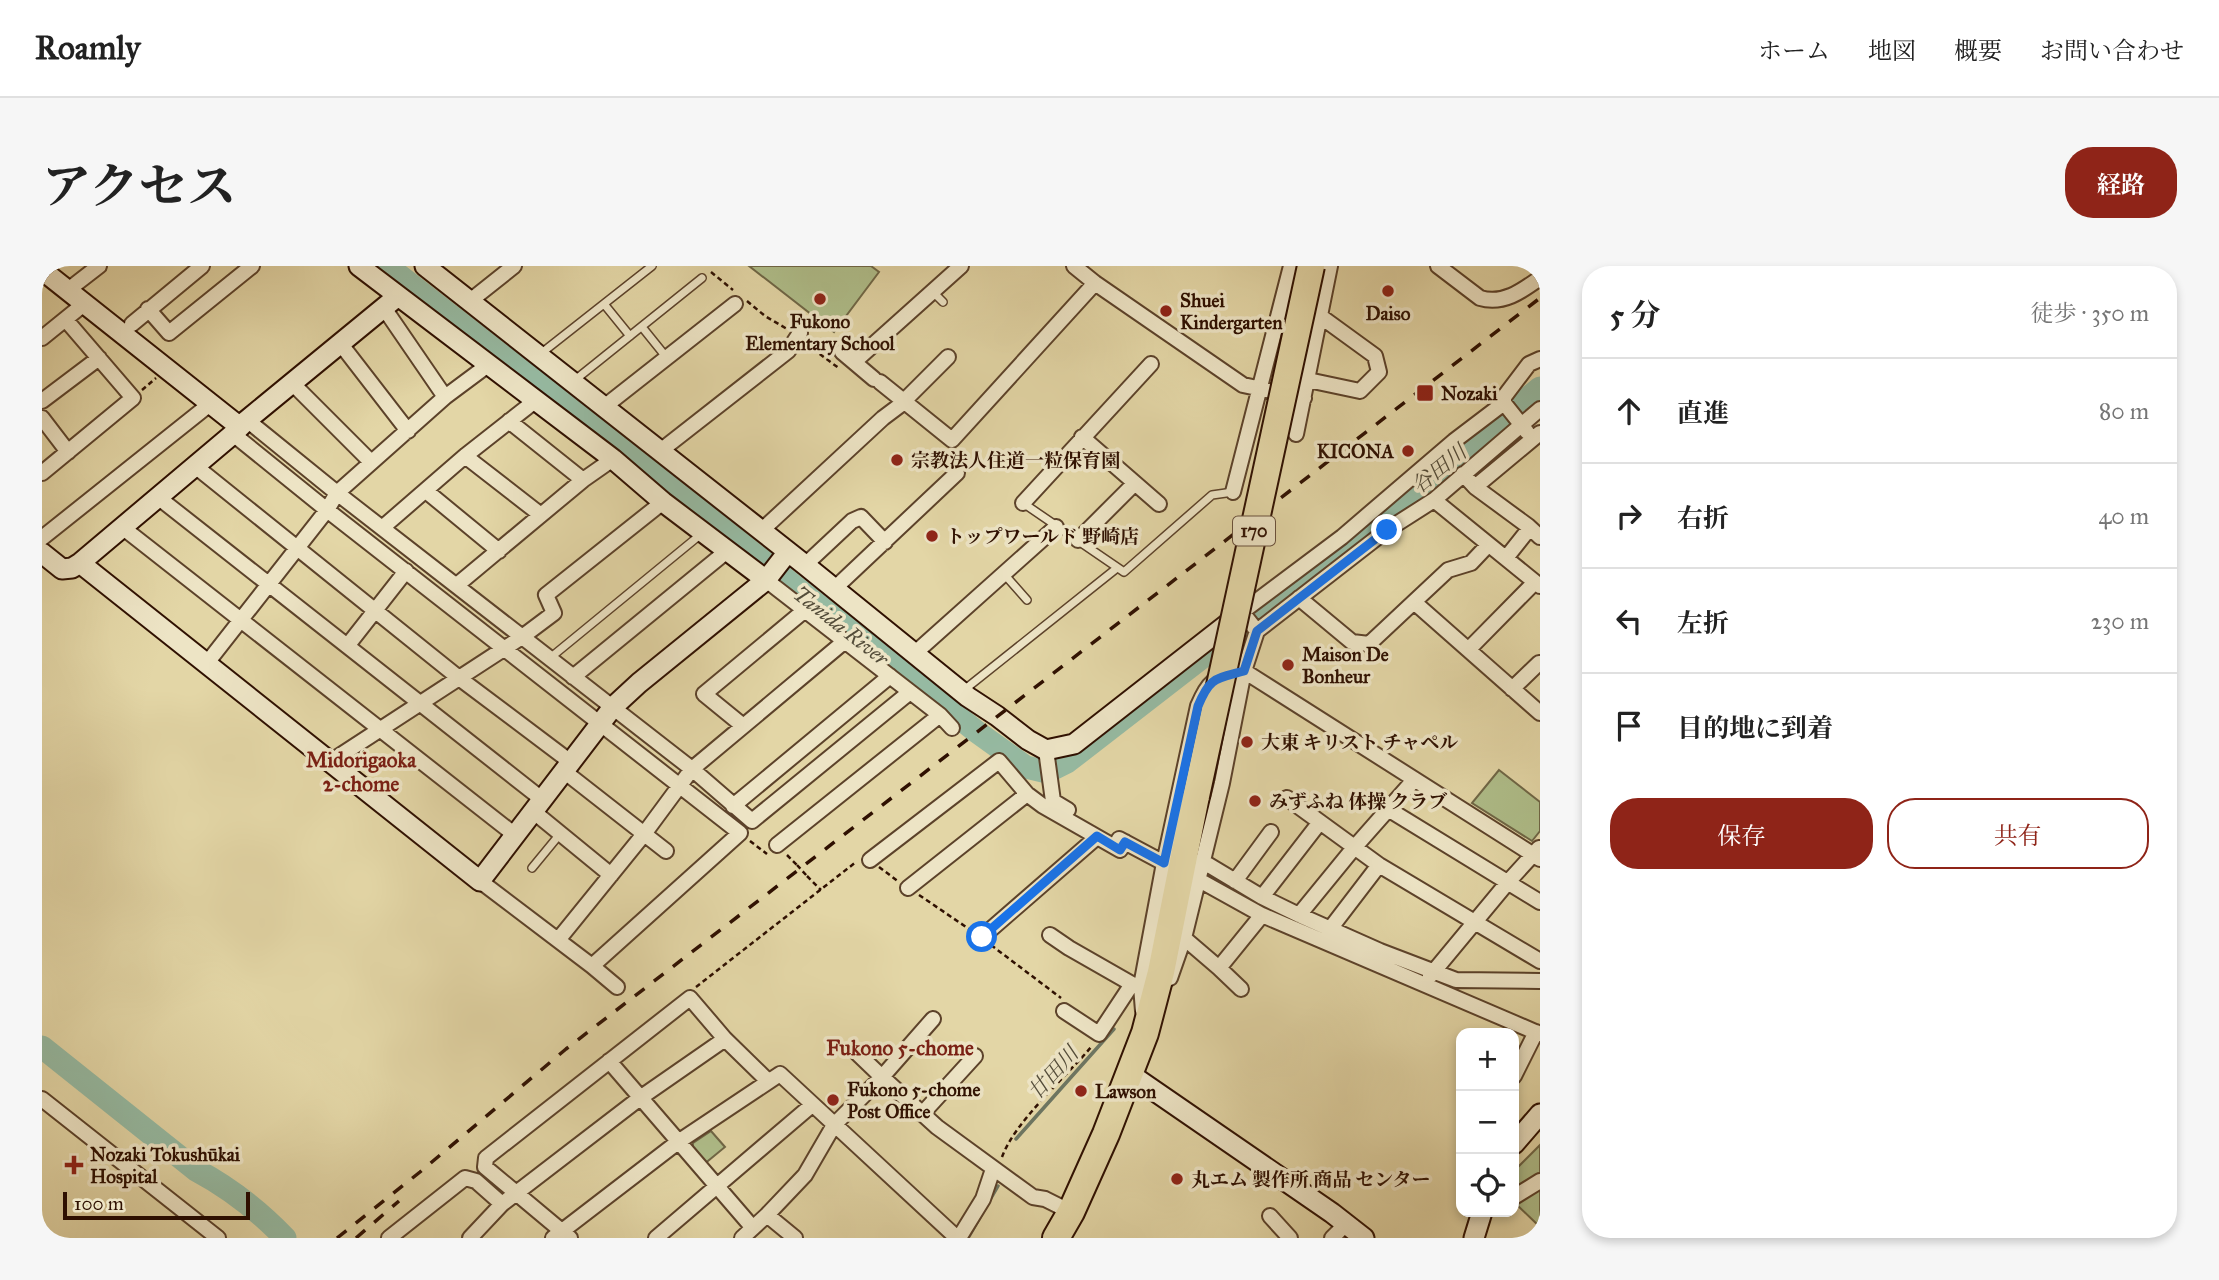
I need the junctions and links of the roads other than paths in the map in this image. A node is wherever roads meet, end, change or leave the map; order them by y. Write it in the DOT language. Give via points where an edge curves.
graph roads {
  1 [pos="99,266"];
  2 [pos="202,266"];
  3 [pos="252,266"];
  4 [pos="359,266"];
  5 [pos="425,266"];
  6 [pos="514,266"];
  7 [pos="652,266"];
  8 [pos="961,266"];
  9 [pos="1074,266"];
  10 [pos="1291,266"];
  11 [pos="1311,266"];
  12 [pos="1331,266"];
  13 [pos="1438,266"];
  14 [pos="43,273"];
  15 [pos="702,278"];
  16 [pos="1540,278"];
  17 [pos="1095,283"];
  18 [pos="68,290"];
  19 [pos="738,298"];
  20 [pos="470,301"];
  21 [pos="391,302"];
  22 [pos="84,304"];
  23 [pos="604,304"];
  24 [pos="148,309"];
  25 [pos="1320,316"];
  26 [pos="66,320"];
  27 [pos="132,324"];
  28 [pos="642,327"];
  29 [pos="799,335"];
  30 [pos="630,336"];
  31 [pos="42,338"];
  32 [pos="340,343"];
  33 [pos="842,352"];
  34 [pos="538,356"];
  35 [pos="948,357"];
  36 [pos="99,358"];
  37 [pos="667,358"];
  38 [pos="1540,359"];
  39 [pos="854,362"];
  40 [pos="1151,364"];
  41 [pos="488,365"];
  42 [pos="1308,380"];
  43 [pos="292,383"];
  44 [pos="572,383"];
  45 [pos="1259,388"];
  46 [pos="445,397"];
  47 [pos="1304,398"];
  48 [pos="42,401"];
  49 [pos="536,401"];
  50 [pos="210,404"];
  51 [pos="604,407"];
  52 [pos="1540,409"];
  53 [pos="894,410"];
  54 [pos="1512,413"];
  55 [pos="42,418"];
  56 [pos="509,421"];
  57 [pos="240,427"];
  58 [pos="408,431"];
  59 [pos="1296,434"];
  60 [pos="1536,436"];
  61 [pos="1082,437"];
  62 [pos="68,452"];
  63 [pos="659,452"];
  64 [pos="465,456"];
  65 [pos="613,459"];
  66 [pos="371,462"];
  67 [pos="195,466"];
  68 [pos="42,473"];
  69 [pos="957,473"];
  70 [pos="1464,474"];
  71 [pos="583,480"];
  72 [pos="1135,482"];
  73 [pos="1475,487"];
  74 [pos="426,491"];
  75 [pos="1233,492"];
  76 [pos="337,493"];
  77 [pos="159,498"];
  78 [pos="1434,500"];
  79 [pos="663,502"];
  80 [pos="1023,503"];
  81 [pos="1159,504"];
  82 [pos="327,510"];
  83 [pos="541,515"];
  84 [pos="1540,516"];
  85 [pos="122,527"];
  86 [pos="1056,527"];
  87 [pos="382,528"];
  88 [pos="761,531"];
  89 [pos="1532,531"];
  90 [pos="703,533"];
  91 [pos="42,537"];
  92 [pos="1078,540"];
  93 [pos="885,541"];
  94 [pos="1488,545"];
  95 [pos="297,548"];
  96 [pos="499,551"];
  97 [pos="727,551"];
  98 [pos="42,553"];
  99 [pos="787,553"];
  100 [pos="1506,558"];
  101 [pos="80,564"];
  102 [pos="805,565"];
  103 [pos="1117,568"];
  104 [pos="406,571"];
  105 [pos="1004,574"];
  106 [pos="766,580"];
  107 [pos="1537,584"];
  108 [pos="269,585"];
  109 [pos="457,585"];
  110 [pos="834,589"];
  111 [pos="1299,598"];
  112 [pos="1027,600"];
  113 [pos="1414,602"];
  114 [pos="376,609"];
  115 [pos="805,610"];
  116 [pos="1242,612"];
  117 [pos="242,621"];
  118 [pos="1257,631"];
  119 [pos="522,637"];
  120 [pos="845,641"];
  121 [pos="348,645"];
  122 [pos="504,648"];
  123 [pos="1469,649"];
  124 [pos="914,654"];
  125 [pos="550,659"];
  126 [pos="207,663"];
  127 [pos="1540,664"];
  128 [pos="1244,671"];
  129 [pos="573,677"];
  130 [pos="890,677"];
  131 [pos="459,678"];
  132 [pos="1512,689"];
  133 [pos="910,692"];
  134 [pos="962,692"];
  135 [pos="421,703"];
  136 [pos="613,707"];
  137 [pos="1540,713"];
  138 [pos="940,715"];
  139 [pos="601,725"];
  140 [pos="743,725"];
  141 [pos="952,728"];
  142 [pos="382,730"];
  143 [pos="1046,750"];
  144 [pos="330,762"];
  145 [pos="568,767"];
  146 [pos="692,769"];
  147 [pos="1414,780"];
  148 [pos="679,786"];
  149 [pos="1027,794"];
  150 [pos="1287,799"];
  151 [pos="539,806"];
  152 [pos="733,806"];
  153 [pos="1388,809"];
  154 [pos="1320,822"];
  155 [pos="1271,832"];
  156 [pos="561,834"];
  157 [pos="644,834"];
  158 [pos="515,835"];
  159 [pos="1097,836"];
  160 [pos="1125,842"];
  161 [pos="777,845"];
  162 [pos="1354,847"];
  163 [pos="666,851"];
  164 [pos="1538,854"];
  165 [pos="870,860"];
  166 [pos="1202,861"];
  167 [pos="1164,863"];
  168 [pos="1379,865"];
  169 [pos="532,868"];
  170 [pos="611,875"];
  171 [pos="1199,880"];
  172 [pos="480,881"];
  173 [pos="1235,881"];
  174 [pos="1508,882"];
  175 [pos="908,888"];
  176 [pos="1262,897"];
  177 [pos="1540,902"];
  178 [pos="1262,915"];
  179 [pos="1299,915"];
  180 [pos="1475,922"];
  181 [pos="1330,929"];
  182 [pos="1050,935"];
  183 [pos="982,937"];
  184 [pos="1184,938"];
  185 [pos="558,940"];
  186 [pos="1540,961"];
  187 [pos="592,966"];
  188 [pos="1219,968"];
  189 [pos="1429,977"];
  190 [pos="1540,981"];
  191 [pos="1137,985"];
  192 [pos="617,987"];
  193 [pos="1241,989"];
  194 [pos="1064,1011"];
  195 [pos="933,1019"];
  196 [pos="1145,1033"];
  197 [pos="1538,1033"];
  198 [pos="725,1039"];
  199 [pos="857,1053"];
  200 [pos="975,1056"];
  201 [pos="610,1061"];
  202 [pos="1519,1067"];
  203 [pos="1130,1074"];
  204 [pos="882,1077"];
  205 [pos="768,1080"];
  206 [pos="640,1098"];
  207 [pos="42,1099"];
  208 [pos="812,1105"];
  209 [pos="922,1114"];
  210 [pos="1540,1114"];
  211 [pos="834,1125"];
  212 [pos="1519,1138"];
  213 [pos="678,1142"];
  214 [pos="993,1169"];
  215 [pos="1540,1181"];
  216 [pos="715,1186"];
  217 [pos="517,1193"];
  218 [pos="1519,1194"];
  219 [pos="502,1204"];
  220 [pos="1071,1212"];
  221 [pos="767,1215"];
  222 [pos="1270,1216"];
  223 [pos="1483,1217"];
  224 [pos="1339,1231"];
  225 [pos="747,1233"];
  226 [pos="561,1235"];
  227 [pos="218,1238"];
  228 [pos="389,1238"];
  229 [pos="470,1238"];
  230 [pos="656,1238"];
  231 [pos="795,1238"];
  232 [pos="958,1238"];
  233 [pos="1056,1238"];
  234 [pos="1290,1238"];
  235 [pos="1364,1238"];
  236 [pos="1474,1238"];
  1 -- 18 [label="street"];
  2 -- 24 [label="street"];
  3 -- 24 [label="street" via="169,334"];
  4 -- 21 [label="street"];
  5 -- 20 [label="street"];
  6 -- 20 [label="street"];
  7 -- 23 [label="lane"];
  8 -- 39 [label="street" via="938,297"];
  9 -- 17 [label="street"];
  10 -- 45 [label="street"];
  11 -- 196 [label="highway, 170, bridge"];
  12 -- 25 [label="street"];
  13 -- 16 [label="street" via="1486,300 1504,299"];
  14 -- 18 [label="street"];
  15 -- 28 [label="lane"];
  17 -- 45 [label="street" via="1242,386"];
  17 -- 53 [label="street" via="952,440"];
  18 -- 22 [label="street"];
  19 -- 37 [label="street"];
  20 -- 34 [label="street"];
  21 -- 32 [label="street"];
  21 -- 41 [label="street"];
  21 -- 46 [label="street"];
  22 -- 26 [label="street"];
  22 -- 50 [label="street"];
  23 -- 30 [label="lane"];
  23 -- 34 [label="lane"];
  24 -- 27 [label="street"];
  25 -- 42 [label="street"];
  25 -- 42 [label="street" via="1375,356 1379,372 1360,391"];
  26 -- 31 [label="street"];
  26 -- 36 [label="street"];
  28 -- 30 [label="lane"];
  28 -- 37 [label="lane"];
  29 -- 63 [label="street" via="788,351"];
  30 -- 44 [label="lane"];
  32 -- 43 [label="street"];
  32 -- 58 [label="street"];
  33 -- 39 [label="street"];
  34 -- 44 [label="street"];
  35 -- 53 [label="street"];
  36 -- 48 [label="street"];
  36 -- 62 [label="street" via="133,398"];
  37 -- 51 [label="street"];
  38 -- 54 [label="street" via="1529,364 1504,397"];
  39 -- 53 [label="street" via="877,380"];
  40 -- 61 [label="street"];
  41 -- 46 [label="street"];
  41 -- 49 [label="street"];
  42 -- 47 [label="street"];
  43 -- 57 [label="street"];
  43 -- 66 [label="street"];
  44 -- 51 [label="street"];
  45 -- 47 [label="street"];
  45 -- 75 [label="street"];
  46 -- 58 [label="street"];
  47 -- 59 [label="street"];
  49 -- 56 [label="street"];
  49 -- 65 [label="street"];
  50 -- 57 [label="street"];
  50 -- 91 [label="street"];
  51 -- 63 [label="street"];
  52 -- 54 [label="street"];
  53 -- 88 [label="street"];
  54 -- 60 [label="street"];
  54 -- 70 [label="street"];
  54 -- 116 [label="street" via="1454,440 1342,537"];
  55 -- 62 [label="street"];
  56 -- 64 [label="street"];
  56 -- 71 [label="street"];
  57 -- 67 [label="street"];
  57 -- 76 [label="street"];
  57 -- 82 [label="street"];
  58 -- 66 [label="street"];
  60 -- 73 [label="street"];
  61 -- 72 [label="street"];
  61 -- 80 [label="street"];
  62 -- 68 [label="street"];
  63 -- 88 [label="street"];
  64 -- 74 [label="street"];
  64 -- 83 [label="street"];
  65 -- 71 [label="street"];
  65 -- 79 [label="street"];
  66 -- 76 [label="street"];
  67 -- 77 [label="street"];
  67 -- 95 [label="street"];
  69 -- 93 [label="street"];
  70 -- 73 [label="street"];
  70 -- 78 [label="street"];
  71 -- 83 [label="street"];
  72 -- 81 [label="street"];
  72 -- 92 [label="street"];
  73 -- 89 [label="street"];
  74 -- 87 [label="street"];
  74 -- 96 [label="street"];
  75 -- 103 [label="lane" via="1212,495 1124,572"];
  76 -- 82 [label="street"];
  76 -- 87 [label="street"];
  77 -- 85 [label="street"];
  77 -- 108 [label="street"];
  78 -- 94 [label="street"];
  78 -- 111 [label="street"];
  79 -- 90 [label="street"];
  79 -- 119 [label="street" via="546,595 554,613"];
  80 -- 86 [label="lane"];
  82 -- 95 [label="street"];
  82 -- 104 [label="street"];
  83 -- 96 [label="street"];
  84 -- 89 [label="street"];
  85 -- 101 [label="street"];
  85 -- 117 [label="street"];
  86 -- 92 [label="lane"];
  86 -- 105 [label="street"];
  87 -- 109 [label="street"];
  88 -- 99 [label="street"];
  89 -- 100 [label="street"];
  90 -- 97 [label="street"];
  90 -- 125 [label="lane"];
  92 -- 103 [label="lane"];
  93 -- 102 [label="street" via="862,517"];
  93 -- 110 [label="street"];
  94 -- 100 [label="street"];
  94 -- 113 [label="street" via="1471,563 1448,570"];
  95 -- 108 [label="street"];
  95 -- 114 [label="street"];
  96 -- 109 [label="street"];
  97 -- 106 [label="street"];
  97 -- 129 [label="street"];
  98 -- 101 [label="street" via="62,569"];
  99 -- 102 [label="street"];
  99 -- 106 [label="street"];
  100 -- 107 [label="street"];
  101 -- 126 [label="street"];
  102 -- 110 [label="street"];
  103 -- 134 [label="lane"];
  104 -- 114 [label="street"];
  104 -- 122 [label="street"];
  105 -- 112 [label="lane"];
  105 -- 124 [label="street"];
  106 -- 115 [label="street"];
  106 -- 136 [label="street"];
  107 -- 123 [label="street"];
  108 -- 117 [label="street"];
  108 -- 121 [label="street"];
  109 -- 119 [label="street"];
  110 -- 124 [label="street"];
  111 -- 113 [label="street" via="1352,642 1362,645 1369,644"];
  111 -- 118 [label="street"];
  113 -- 123 [label="street"];
  114 -- 121 [label="street"];
  114 -- 131 [label="street"];
  115 -- 120 [label="street"];
  115 -- 140 [label="street" via="704,694"];
  116 -- 118 [label="street"];
  116 -- 143 [label="street" via="1074,744"];
  117 -- 126 [label="street"];
  117 -- 142 [label="street"];
  118 -- 128 [label="street"];
  119 -- 122 [label="street"];
  119 -- 125 [label="street"];
  120 -- 130 [label="street"];
  120 -- 140 [label="street"];
  121 -- 135 [label="street"];
  122 -- 131 [label="street"];
  122 -- 139 [label="street"];
  123 -- 132 [label="street"];
  124 -- 134 [label="street"];
  125 -- 129 [label="street"];
  126 -- 144 [label="street"];
  127 -- 132 [label="street"];
  128 -- 147 [label="street"];
  128 -- 166 [label="street"];
  128 -- 167 [label="street" via="1216,678 1205,688"];
  129 -- 136 [label="street"];
  130 -- 133 [label="street"];
  130 -- 152 [label="street"];
  131 -- 135 [label="street"];
  131 -- 145 [label="street"];
  132 -- 137 [label="street"];
  133 -- 138 [label="street"];
  133 -- 152 [label="street" via="752,821"];
  134 -- 143 [label="street"];
  135 -- 142 [label="street"];
  135 -- 151 [label="street"];
  136 -- 139 [label="street"];
  136 -- 146 [label="street"];
  138 -- 141 [label="street"];
  138 -- 161 [label="street"];
  139 -- 145 [label="street"];
  139 -- 148 [label="street"];
  140 -- 146 [label="street"];
  142 -- 144 [label="street"];
  142 -- 158 [label="street"];
  143 -- 160 [label="street" via="1054,802"];
  144 -- 172 [label="street"];
  145 -- 151 [label="street"];
  145 -- 157 [label="street"];
  146 -- 148 [label="street"];
  146 -- 152 [label="street"];
  147 -- 153 [label="street"];
  147 -- 164 [label="street"];
  148 -- 157 [label="street"];
  148 -- 187 [label="street" via="740,833"];
  149 -- 159 [label="street"];
  149 -- 165 [label="street" via="999,761"];
  149 -- 175 [label="street"];
  150 -- 154 [label="street"];
  151 -- 156 [label="street"];
  151 -- 158 [label="street"];
  153 -- 162 [label="street"];
  153 -- 174 [label="street"];
  154 -- 162 [label="street"];
  154 -- 176 [label="street"];
  155 -- 173 [label="street"];
  156 -- 169 [label="lane"];
  156 -- 170 [label="street"];
  157 -- 163 [label="street"];
  157 -- 170 [label="street"];
  158 -- 172 [label="street"];
  159 -- 160 [label="street" via="1120,850"];
  159 -- 183 [label="street"];
  160 -- 167 [label="street"];
  162 -- 168 [label="street"];
  162 -- 179 [label="street"];
  164 -- 174 [label="street"];
  166 -- 171 [label="street"];
  166 -- 173 [label="street"];
  167 -- 191 [label="street"];
  168 -- 180 [label="street"];
  168 -- 181 [label="street"];
  170 -- 185 [label="street"];
  171 -- 178 [label="street"];
  171 -- 184 [label="street"];
  172 -- 185 [label="street"];
  173 -- 176 [label="street"];
  174 -- 177 [label="street"];
  174 -- 180 [label="street"];
  176 -- 179 [label="street"];
  178 -- 188 [label="street"];
  178 -- 189 [label="street"];
  179 -- 181 [label="street"];
  180 -- 186 [label="street"];
  180 -- 189 [label="street"];
  181 -- 189 [label="street"];
  182 -- 191 [label="street"];
  184 -- 188 [label="street"];
  184 -- 196 [label="street"];
  185 -- 187 [label="street"];
  187 -- 192 [label="street"];
  188 -- 193 [label="street"];
  189 -- 190 [label="street"];
  189 -- 197 [label="street"];
  191 -- 194 [label="street" via="1100,1034"];
  191 -- 196 [label="street"];
  195 -- 204 [label="street"];
  196 -- 203 [label="highway, 170"];
  197 -- 202 [label="street"];
  198 -- 201 [label="street" via="690,998"];
  198 -- 205 [label="street"];
  198 -- 206 [label="street"];
  199 -- 204 [label="street"];
  200 -- 209 [label="street"];
  201 -- 206 [label="street"];
  201 -- 217 [label="street" via="486,1158 485,1167"];
  203 -- 220 [label="highway, 170"];
  203 -- 224 [label="street"];
  204 -- 209 [label="street"];
  204 -- 211 [label="street"];
  205 -- 208 [label="street" via="780,1074"];
  205 -- 213 [label="street"];
  206 -- 213 [label="street"];
  206 -- 217 [label="street"];
  207 -- 227 [label="street"];
  208 -- 211 [label="street"];
  208 -- 216 [label="street"];
  209 -- 214 [label="street"];
  210 -- 212 [label="street"];
  211 -- 221 [label="street" via="804,1175"];
  211 -- 232 [label="street"];
  213 -- 216 [label="street"];
  213 -- 226 [label="street"];
  214 -- 220 [label="street" via="1033,1198"];
  214 -- 232 [label="street" via="983,1199"];
  215 -- 218 [label="street"];
  216 -- 225 [label="street"];
  216 -- 230 [label="street"];
  217 -- 219 [label="street"];
  217 -- 226 [label="street"];
  219 -- 228 [label="street" via="476,1181 465,1178"];
  219 -- 229 [label="street"];
  220 -- 233 [label="highway, 170"];
  221 -- 225 [label="street"];
  221 -- 231 [label="street"];
  222 -- 234 [label="street"];
  223 -- 236 [label="street"];
  224 -- 235 [label="street"];
}
